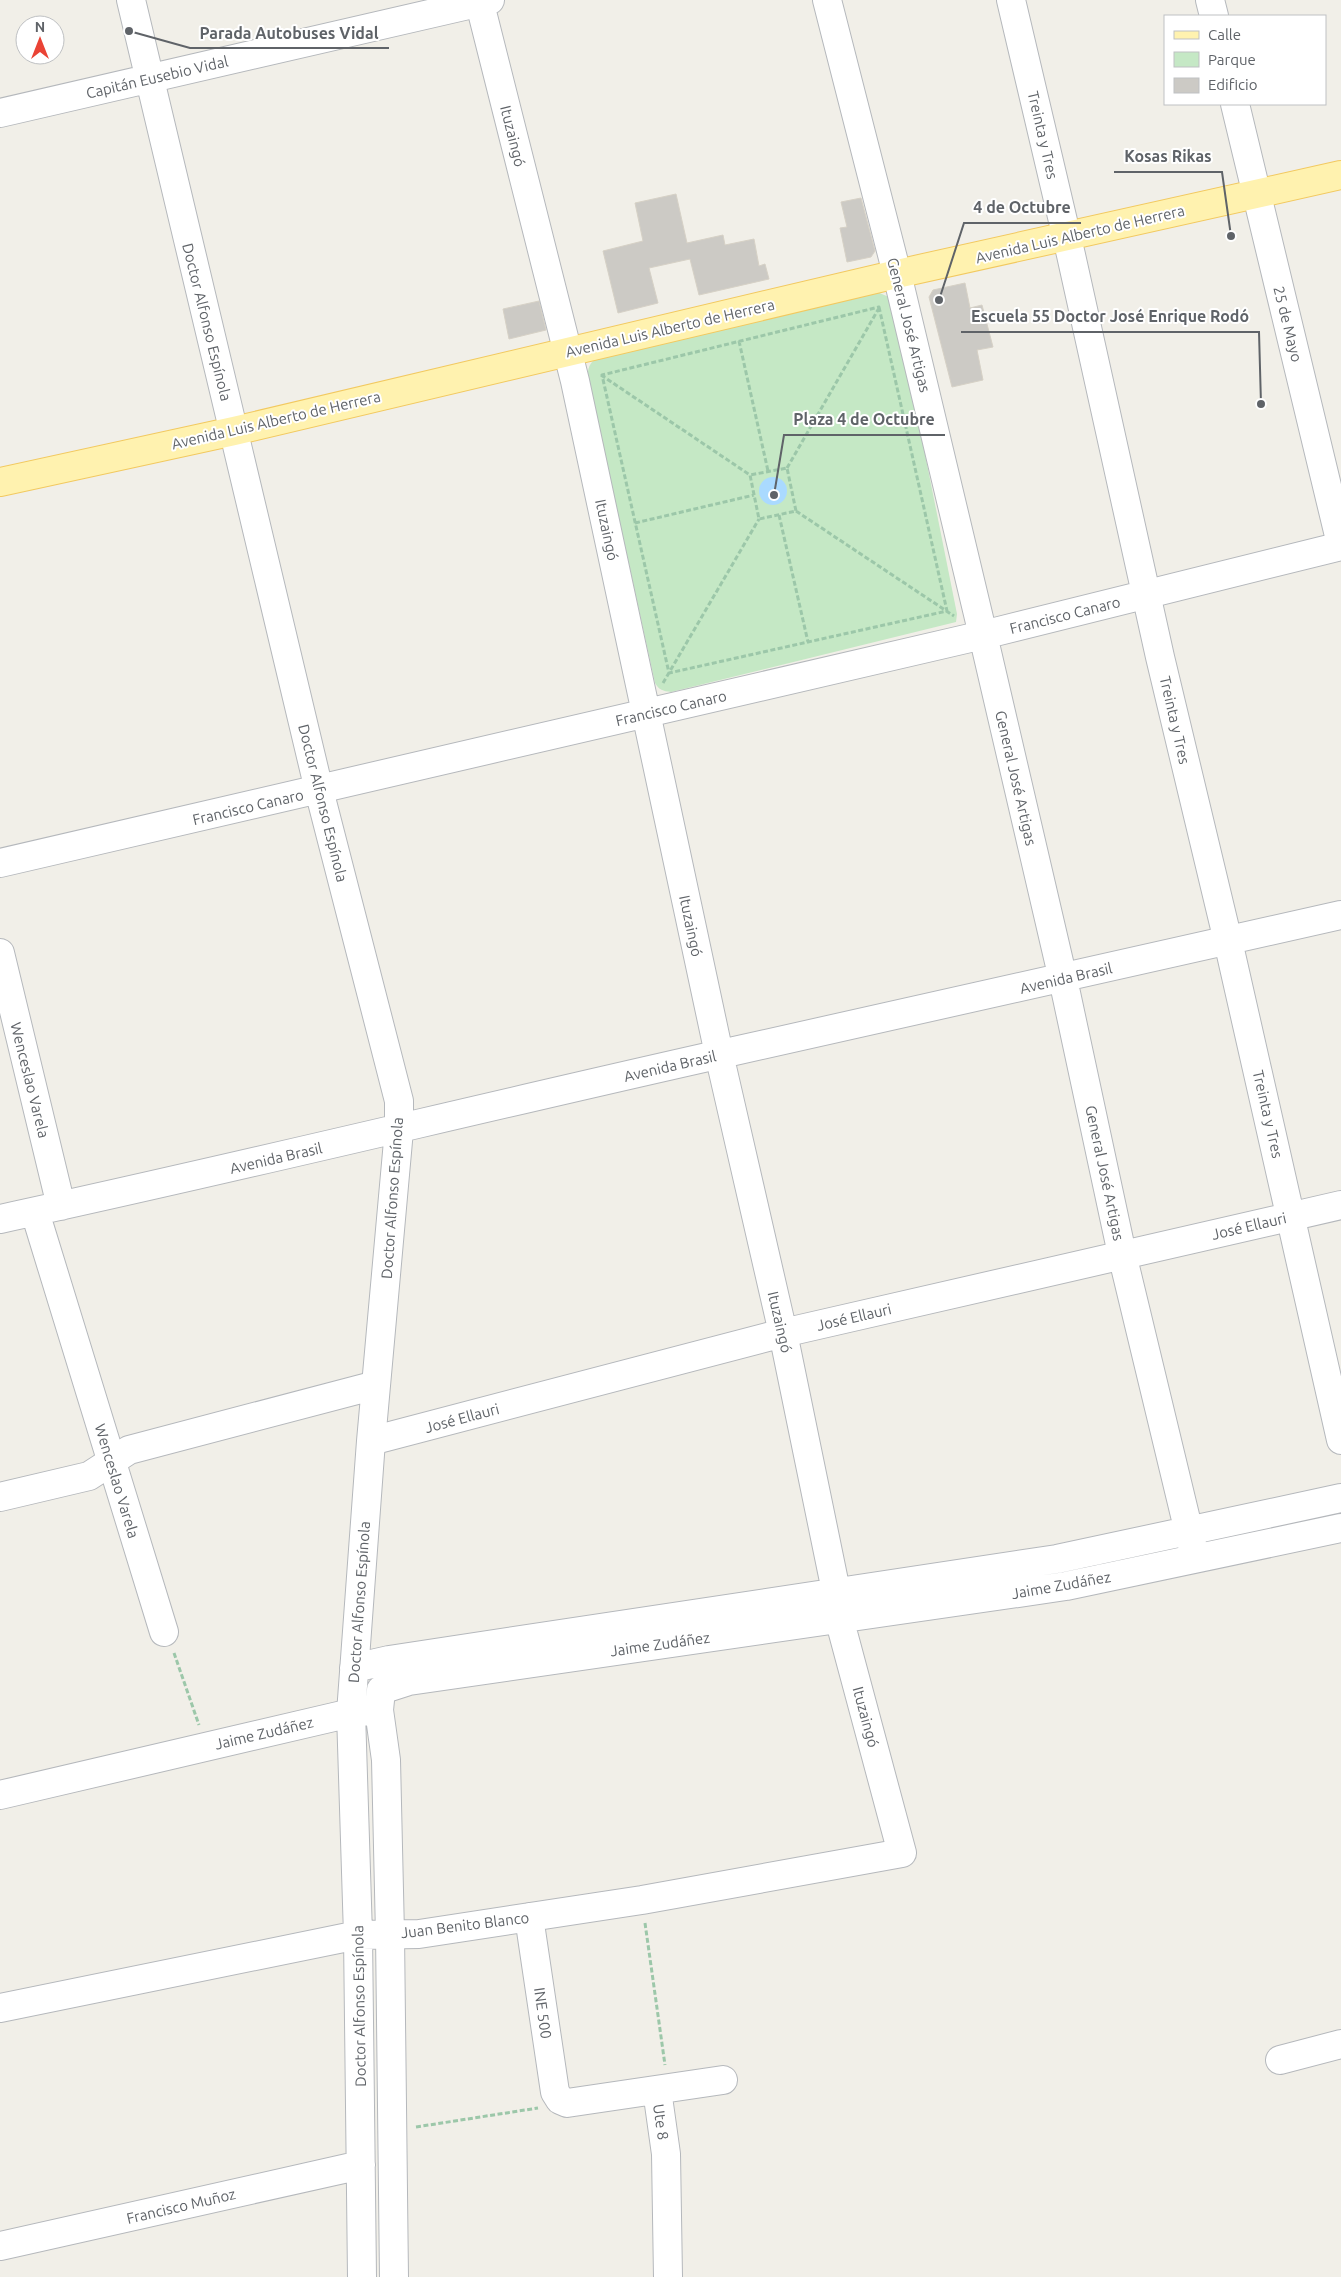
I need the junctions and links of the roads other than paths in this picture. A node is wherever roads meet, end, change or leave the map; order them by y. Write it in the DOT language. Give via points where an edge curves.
graph roads {
  1 [pos="131,0"];
  2 [pos="827,0"];
  3 [pos="1010,0"];
  4 [pos="1210,0"];
  5 [pos="483,1"];
  6 [pos="1214,15"];
  7 [pos="149,79"];
  8 [pos="1235,105"];
  9 [pos="0,113"];
  10 [pos="1341,175"];
  11 [pos="1258,194"];
  12 [pos="1067,238"];
  13 [pos="897,274"];
  14 [pos="568,352"];
  15 [pos="234,431"];
  16 [pos="0,482"];
  17 [pos="1341,545"];
  18 [pos="1146,595"];
  19 [pos="983,635"];
  20 [pos="646,714"];
  21 [pos="319,790"];
  22 [pos="0,863"];
  23 [pos="1341,915"];
  24 [pos="1228,941"];
  25 [pos="0,953"];
  26 [pos="1063,979"];
  27 [pos="719,1054"];
  28 [pos="399,1130"];
  29 [pos="1341,1205"];
  30 [pos="61,1206"];
  31 [pos="34,1212"];
  32 [pos="1291,1217"];
  33 [pos="0,1219"];
  34 [pos="1122,1254"];
  35 [pos="783,1333"];
  36 [pos="376,1385"];
  37 [pos="1341,1440"];
  38 [pos="371,1442"];
  39 [pos="111,1462"];
  40 [pos="0,1497"];
  41 [pos="1341,1498"];
  42 [pos="1341,1528"];
  43 [pos="1188,1530"];
  44 [pos="1195,1557"];
  45 [pos="836,1591"];
  46 [pos="839,1618"];
  47 [pos="164,1632"];
  48 [pos="354,1668"];
  49 [pos="380,1700"];
  50 [pos="351,1713"];
  51 [pos="0,1794"];
  52 [pos="902,1853"];
  53 [pos="529,1917"];
  54 [pos="390,1934"];
  55 [pos="358,1935"];
  56 [pos="0,2008"];
  57 [pos="1341,2044"];
  58 [pos="1280,2060"];
  59 [pos="723,2080"];
  60 [pos="662,2089"];
  61 [pos="361,2165"];
  62 [pos="0,2246"];
  63 [pos="362,2277"];
  64 [pos="394,2277"];
  65 [pos="668,2277"];
  1 -- 7 [label="street, Doctor Alfonso Espínola"];
  2 -- 13 [label="street, General José Artigas"];
  3 -- 12 [label="street, Treinta y Tres"];
  4 -- 6 [label="street"];
  5 -- 7 [label="street, Capitán Eusebio Vidal"];
  5 -- 14 [label="street, Ituzaingó"];
  7 -- 9 [label="street, Capitán Eusebio Vidal"];
  7 -- 15 [label="street, Doctor Alfonso Espínola"];
  8 -- 11 [label="street, 25 de Mayo"];
  10 -- 11 [label="main road, Avenida Luis Alberto de Herrera"];
  11 -- 12 [label="main road, Avenida Luis Alberto de Herrera"];
  11 -- 17 [label="street, 25 de Mayo"];
  12 -- 13 [label="main road, Avenida Luis Alberto de Herrera"];
  12 -- 18 [label="street, Treinta y Tres"];
  13 -- 14 [label="main road, Avenida Luis Alberto de Herrera"];
  13 -- 19 [label="street, General José Artigas"];
  14 -- 15 [label="main road, Avenida Luis Alberto de Herrera"];
  14 -- 20 [label="street, Ituzaingó"];
  15 -- 16 [label="main road, Avenida Luis Alberto de Herrera"];
  15 -- 21 [label="street, Doctor Alfonso Espínola"];
  17 -- 18 [label="street, Francisco Canaro"];
  18 -- 19 [label="street, Francisco Canaro"];
  18 -- 24 [label="street, Treinta y Tres"];
  19 -- 20 [label="street, Francisco Canaro"];
  19 -- 26 [label="street, General José Artigas"];
  20 -- 21 [label="street, Francisco Canaro"];
  20 -- 27 [label="street, Ituzaingó"];
  21 -- 22 [label="street, Francisco Canaro"];
  21 -- 28 [label="street, Doctor Alfonso Espínola" via="399,1101"];
  23 -- 24 [label="street, Avenida Brasil"];
  24 -- 26 [label="street, Avenida Brasil"];
  24 -- 32 [label="street, Treinta y Tres"];
  25 -- 30 [label="street, Wenceslao Varela"];
  26 -- 27 [label="street, Avenida Brasil"];
  26 -- 34 [label="street, General José Artigas"];
  27 -- 28 [label="street, Avenida Brasil"];
  27 -- 35 [label="street, Ituzaingó"];
  28 -- 30 [label="street, Avenida Brasil"];
  28 -- 36 [label="street, Doctor Alfonso Espínola"];
  29 -- 32 [label="street, José Ellauri"];
  30 -- 31 [label="street, Avenida Brasil"];
  31 -- 33 [label="street, Avenida Brasil"];
  31 -- 39 [label="street, Wenceslao Varela"];
  32 -- 34 [label="street, José Ellauri"];
  32 -- 37 [label="street, Treinta y Tres"];
  34 -- 35 [label="street, José Ellauri"];
  34 -- 43 [label="street, General José Artigas"];
  35 -- 38 [label="street, José Ellauri"];
  35 -- 45 [label="street, Ituzaingó"];
  36 -- 38 [label="street, Doctor Alfonso Espínola"];
  36 -- 39 [label="street" via="129,1450"];
  38 -- 48 [label="street, Doctor Alfonso Espínola"];
  39 -- 40 [label="street" via="89,1476"];
  39 -- 47 [label="street, Wenceslao Varela"];
  41 -- 43 [label="street, Jaime Zudáñez"];
  42 -- 44 [label="street, Jaime Zudáñez"];
  43 -- 44 [label="street, General José Artigas"];
  43 -- 45 [label="street, Jaime Zudáñez" via="1057,1559"];
  44 -- 46 [label="street, Jaime Zudáñez" via="1066,1586"];
  45 -- 46 [label="street, Ituzaingó"];
  45 -- 48 [label="street, Jaime Zudáñez"];
  46 -- 49 [label="street, Jaime Zudáñez" via="409,1681"];
  46 -- 52 [label="street, Ituzaingó"];
  48 -- 49 [label="street"];
  48 -- 50 [label="street, Doctor Alfonso Espínola"];
  49 -- 50 [label="street, Jaime Zudáñez"];
  49 -- 54 [label="street" via="386,1760"];
  50 -- 51 [label="street, Jaime Zudáñez"];
  50 -- 55 [label="street, Doctor Alfonso Espínola"];
  52 -- 53 [label="street, Juan Benito Blanco"];
  53 -- 54 [label="street, Juan Benito Blanco" via="419,1934"];
  53 -- 60 [label="street, INE 500" via="555,2092 560,2100 567,2103"];
  54 -- 55 [label="street, Juan Benito Blanco"];
  54 -- 64 [label="street"];
  55 -- 56 [label="street, Juan Benito Blanco"];
  55 -- 61 [label="street, Doctor Alfonso Espínola"];
  57 -- 58 [label="street"];
  59 -- 60 [label="street"];
  60 -- 65 [label="street, Ute 8"];
  61 -- 62 [label="street, Francisco Muñoz"];
  61 -- 63 [label="street, Doctor Alfonso Espínola"];
}
